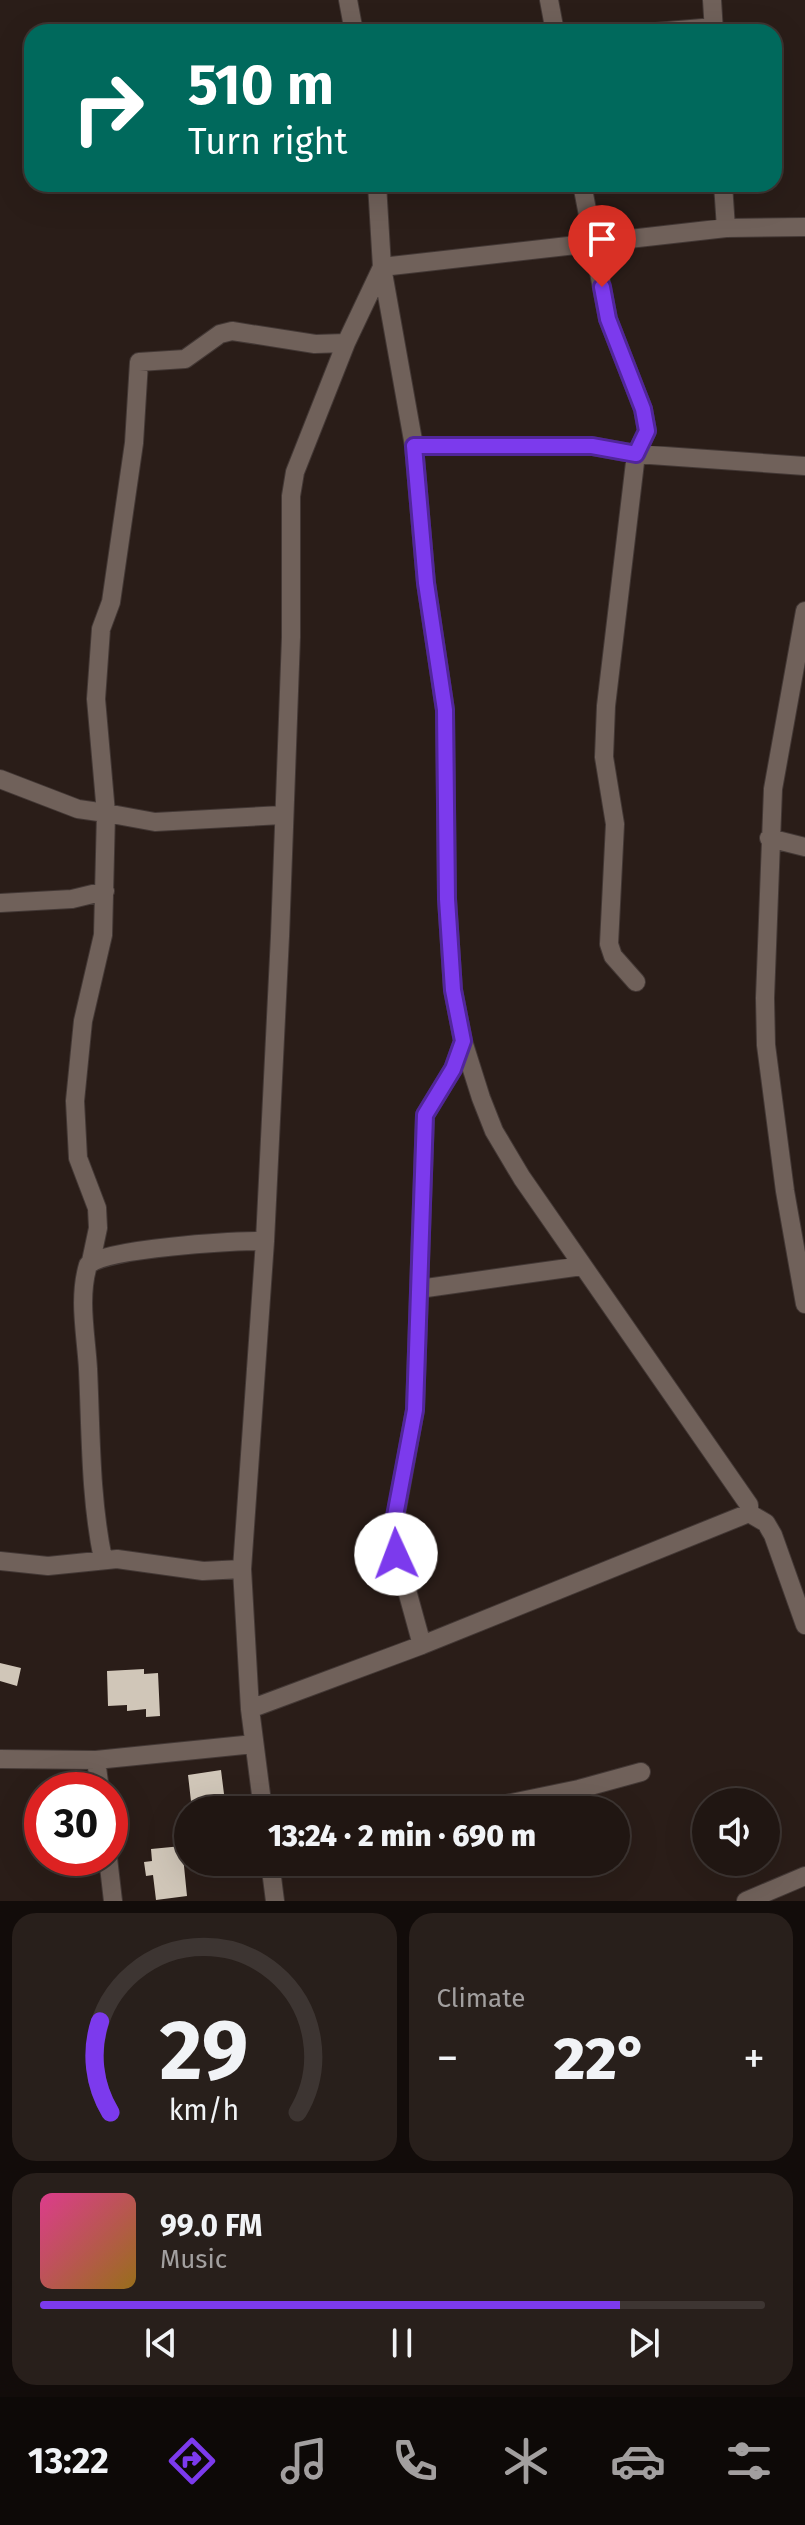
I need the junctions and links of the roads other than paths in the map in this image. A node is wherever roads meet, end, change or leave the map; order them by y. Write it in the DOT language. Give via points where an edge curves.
graph roads {
  1 [pos="348,0"];
  2 [pos="549,0"];
  3 [pos="712,0"];
  4 [pos="352,24"];
  5 [pos="554,24"];
  6 [pos="714,24"];
  7 [pos="377,192"];
  8 [pos="584,192"];
  9 [pos="724,192"];
  10 [pos="805,227"];
  11 [pos="726,228"];
  12 [pos="594,245"];
  13 [pos="382,267"];
  14 [pos="346,343"];
  15 [pos="414,446"];
  16 [pos="636,454"];
  17 [pos="805,466"];
  18 [pos="805,611"];
  19 [pos="0,779"];
  20 [pos="106,813"];
  21 [pos="282,815"];
  22 [pos="769,838"];
  23 [pos="805,847"];
  24 [pos="105,891"];
  25 [pos="0,903"];
  26 [pos="636,982"];
  27 [pos="463,1041"];
  28 [pos="265,1241"];
  29 [pos="91,1261"];
  30 [pos="582,1266"];
  31 [pos="419,1289"];
  32 [pos="805,1304"];
  33 [pos="749,1513"];
  34 [pos="103,1559"];
  35 [pos="0,1561"];
  36 [pos="242,1569"];
  37 [pos="805,1625"];
  38 [pos="422,1645"];
  39 [pos="250,1709"];
  40 [pos="254,1744"];
  41 [pos="1,1758"];
  42 [pos="96,1760"];
  43 [pos="98,1772"];
  44 [pos="641,1772"];
  45 [pos="261,1796"];
  46 [pos="545,1796"];
  47 [pos="110,1876"];
  48 [pos="272,1876"];
  49 [pos="805,1876"];
  50 [pos="113,1901"];
  51 [pos="275,1901"];
  52 [pos="746,1901"];
  1 -- 4 [label="street"];
  2 -- 5 [label="street"];
  3 -- 6 [label="street"];
  7 -- 13 [label="street"];
  8 -- 12 [label="street"];
  9 -- 11 [label="street"];
  10 -- 11 [label="street"];
  11 -- 12 [label="street"];
  12 -- 13 [label="street"];
  12 -- 16 [label="street" via="608,319 643,409 647,431"];
  13 -- 14 [label="street"];
  13 -- 15 [label="street"];
  14 -- 20 [label="street" via="315,344 232,331 185,359 139,362 132,458 111,602 101,629 96,699"];
  14 -- 21 [label="street" via="295,472 291,496"];
  15 -- 16 [label="street" via="592,446"];
  15 -- 27 [label="street" via="426,583 445,710 447,899 453,990"];
  16 -- 17 [label="street"];
  16 -- 26 [label="street" via="604,757 615,824 609,944"];
  18 -- 22 [label="street"];
  19 -- 20 [label="street" via="78,809"];
  20 -- 21 [label="street" via="155,822"];
  20 -- 24 [label="street"];
  21 -- 28 [label="street"];
  22 -- 23 [label="street"];
  22 -- 32 [label="street" via="766,1045"];
  24 -- 25 [label="street" via="72,899"];
  24 -- 29 [label="street" via="103,935 83,1021 75,1101 78,1158 97,1208"];
  27 -- 30 [label="street" via="494,1131"];
  27 -- 31 [label="street" via="425,1115"];
  28 -- 29 [label="street" via="200,1244"];
  28 -- 36 [label="street"];
  29 -- 34 [label="street" via="83,1311"];
  30 -- 31 [label="street"];
  30 -- 33 [label="street" via="749,1505"];
  31 -- 38 [label="street" via="415,1410 392,1536"];
  33 -- 37 [label="street" via="766,1523 773,1535"];
  33 -- 38 [label="street"];
  34 -- 35 [label="street" via="48,1566"];
  34 -- 36 [label="street" via="203,1571"];
  36 -- 39 [label="street"];
  38 -- 39 [label="street"];
  39 -- 40 [label="street"];
  40 -- 42 [label="street"];
  40 -- 45 [label="street"];
  41 -- 42 [label="street"];
  42 -- 43 [label="street"];
  44 -- 46 [label="street"];
  47 -- 50 [label="street"];
  48 -- 51 [label="street"];
  49 -- 52 [label="street"];
}
